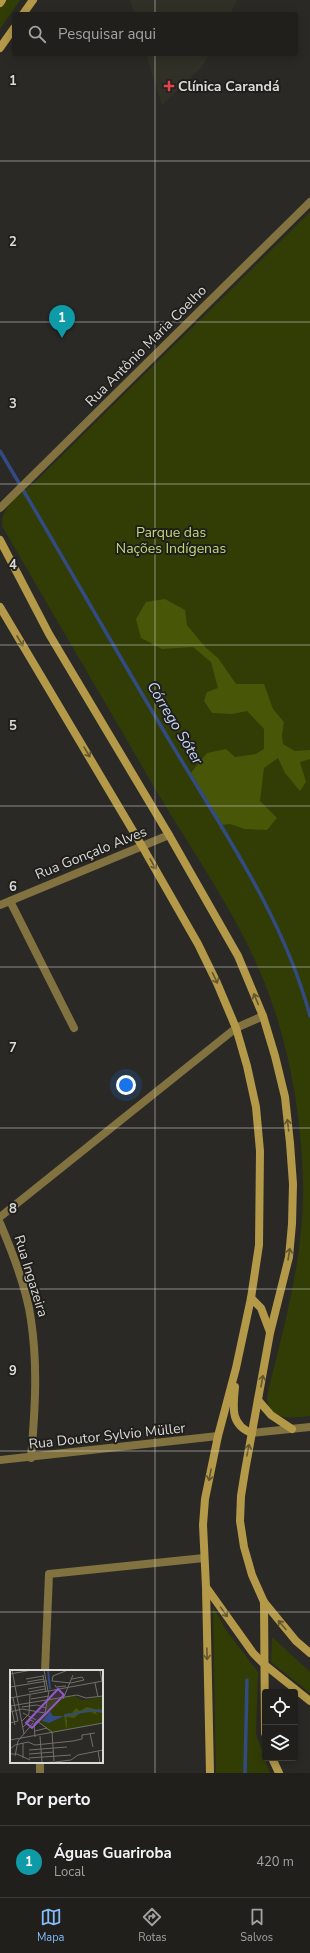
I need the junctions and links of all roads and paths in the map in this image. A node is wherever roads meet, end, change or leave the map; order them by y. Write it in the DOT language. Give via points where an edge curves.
graph roads {
  1 [pos="2,0"];
  2 [pos="33,0"];
  3 [pos="0,3"];
  4 [pos="24,12"];
  5 [pos="12,31"];
  6 [pos="0,48"];
  7 [pos="310,202"];
  8 [pos="0,508"];
  9 [pos="0,540"];
  10 [pos="0,607"];
  11 [pos="169,835"];
  12 [pos="142,846"];
  13 [pos="10,901"];
  14 [pos="0,905"];
  15 [pos="263,1016"];
  16 [pos="74,1028"];
  17 [pos="236,1028"];
  18 [pos="0,1217"];
  19 [pos="0,1223"];
  20 [pos="251,1298"];
  21 [pos="270,1333"];
  22 [pos="236,1368"];
  23 [pos="258,1400"];
  24 [pos="310,1428"];
  25 [pos="292,1429"];
  26 [pos="252,1434"];
  27 [pos="218,1436"];
  28 [pos="31,1458"];
  29 [pos="0,1460"];
  30 [pos="204,1558"];
  31 [pos="206,1587"];
  32 [pos="264,1602"];
  33 [pos="310,1653"];
  34 [pos="265,1665"];
  35 [pos="45,1670"];
  36 [pos="310,1701"];
  37 [pos="265,1725"];
  38 [pos="273,1761"];
  39 [pos="210,1773"];
  40 [pos="279,1773"];
  1 -- 3 [label="main road"];
  2 -- 4 [label="main road"];
  5 -- 6 [label="main road"];
  7 -- 8 [label="street, Rua Antônio Maria Coelho"];
  9 -- 11 [label="main road" via="49,634"];
  10 -- 12 [label="main road, one-way"];
  11 -- 12 [label="street, Rua Gonçalo Alves"];
  15 -- 11 [label="main road, one-way" via="238,956"];
  12 -- 13 [label="street, Rua Gonçalo Alves"];
  12 -- 17 [label="main road, one-way" via="198,944 218,983"];
  13 -- 14 [label="street, Rua Gonçalo Alves"];
  13 -- 16 [label="street"];
  15 -- 17 [label="street"];
  21 -- 15 [label="main road, one-way" via="289,1257 293,1184 285,1097"];
  17 -- 18 [label="street"];
  17 -- 20 [label="main road" via="256,1107 260,1151 259,1245"];
  19 -- 28 [label="street, Rua Ingazeira" via="11,1250 31,1318 36,1358"];
  20 -- 21 [label="main road" via="261,1308"];
  20 -- 22 [label="main road"];
  23 -- 21 [label="main road, one-way"];
  22 -- 26 [label="main road" via="236,1421"];
  22 -- 27 [label="main road"];
  23 -- 25 [label="main road" via="272,1415"];
  23 -- 26 [label="main road"];
  24 -- 25 [label="street"];
  25 -- 26 [label="street"];
  32 -- 26 [label="main road, one-way" via="252,1575 240,1521 241,1496"];
  27 -- 28 [label="street, Rua Doutor Sylvio Müller"];
  27 -- 30 [label="main road, one-way" via="205,1500"];
  28 -- 29 [label="street, Rua Doutor Sylvio Müller"];
  30 -- 31 [label="main road"];
  30 -- 35 [label="street" via="49,1574"];
  31 -- 34 [label="main road, one-way" via="253,1653"];
  31 -- 39 [label="main road, one-way"];
  33 -- 32 [label="main road, one-way" via="296,1641"];
  32 -- 34 [label="main road"];
  34 -- 36 [label="main road"];
  34 -- 37 [label="main road"];
  38 -- 40 [label="main road"];
}
